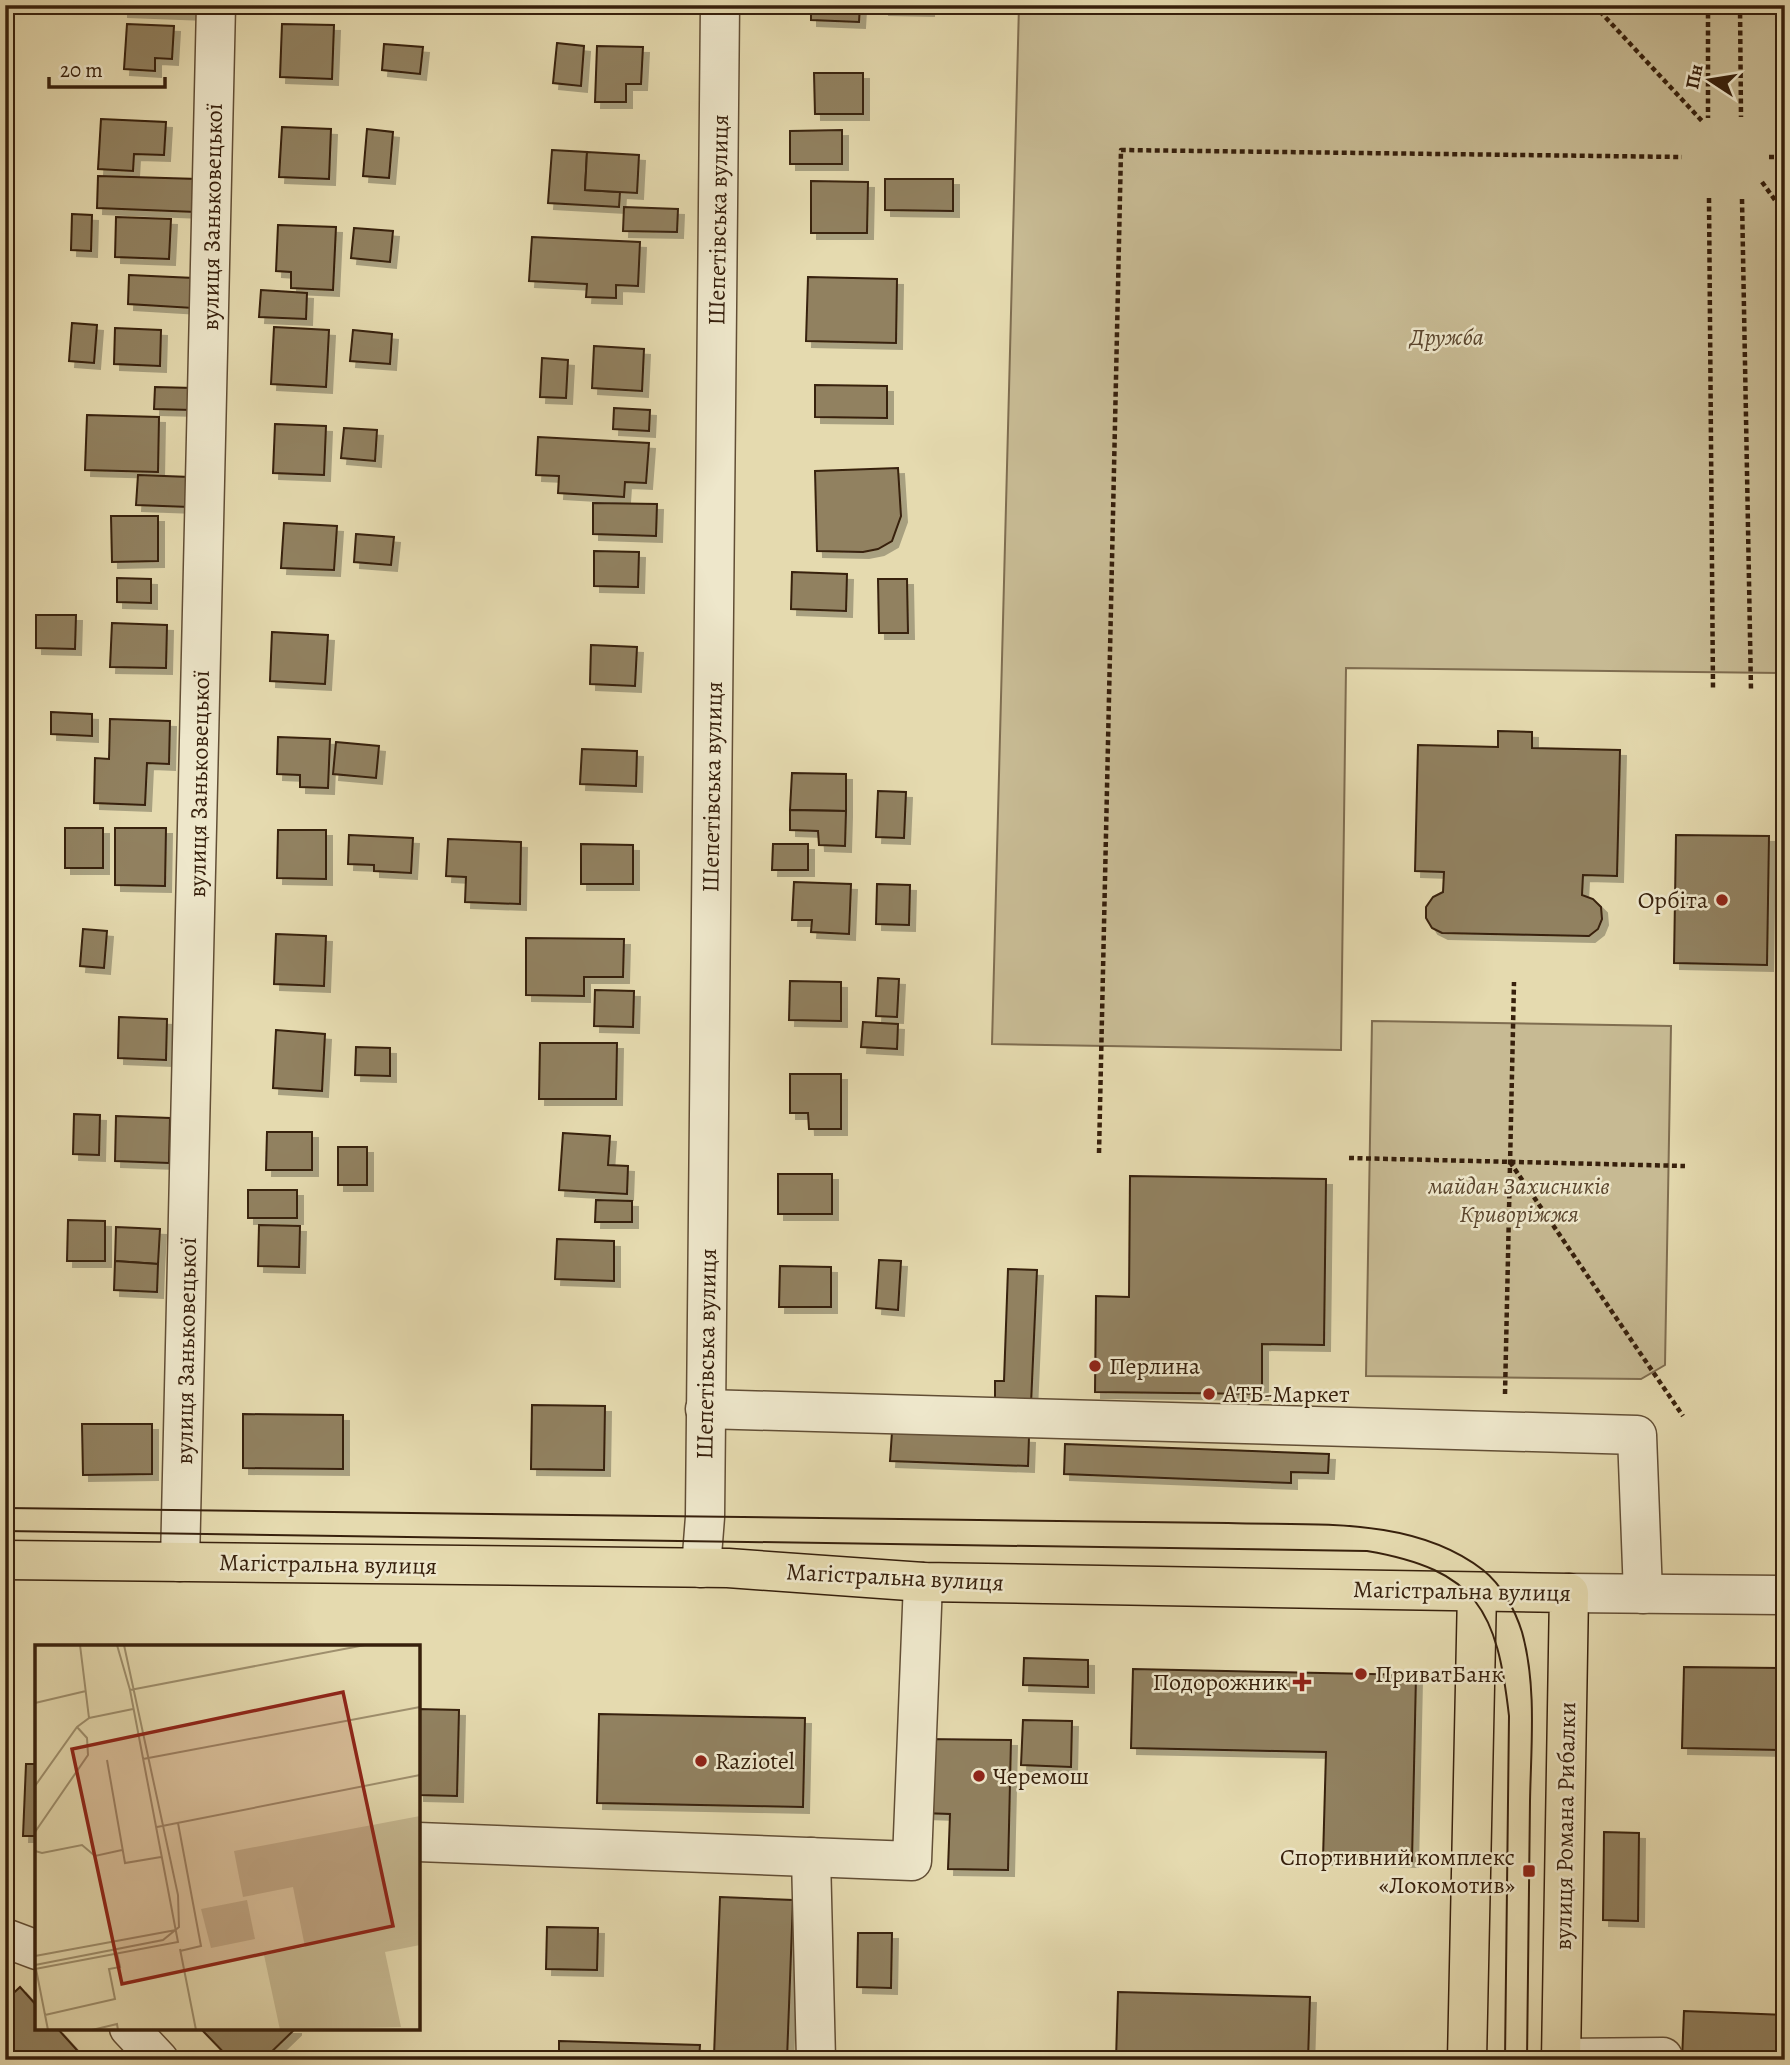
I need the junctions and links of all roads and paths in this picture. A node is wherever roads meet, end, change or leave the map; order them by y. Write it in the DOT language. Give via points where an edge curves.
graph roads {
  1 [pos="216,5"];
  2 [pos="720,5"];
  3 [pos="1594,5"];
  4 [pos="1708,5"];
  5 [pos="1740,5"];
  6 [pos="1741,117"];
  7 [pos="1708,118"];
  8 [pos="1702,121"];
  9 [pos="1682,157"];
  10 [pos="1769,157"];
  11 [pos="1785,158"];
  12 [pos="1762,182"];
  13 [pos="1709,198"];
  14 [pos="1742,199"];
  15 [pos="1785,214"];
  16 [pos="1713,689"];
  17 [pos="1751,690"];
  18 [pos="1785,923"];
  19 [pos="1779,927"];
  20 [pos="1514,982"];
  21 [pos="1099,1153"];
  22 [pos="1349,1158"];
  23 [pos="1510,1162"];
  24 [pos="1685,1166"];
  25 [pos="705,1409"];
  26 [pos="1683,1416"];
  27 [pos="1504,1432"];
  28 [pos="5,1560"];
  29 [pos="180,1562"];
  30 [pos="701,1568"];
  31 [pos="923,1582"];
  32 [pos="1477,1592"];
  33 [pos="1569,1593"];
  34 [pos="1643,1594"];
  35 [pos="1785,1595"];
  36 [pos="420,1842"];
  37 [pos="810,1857"];
  38 [pos="5,1938"];
  39 [pos="35,1949"];
  40 [pos="131,2030"];
  41 [pos="1561,2059"];
  42 [pos="159,2060"];
  43 [pos="816,2060"];
  44 [pos="1467,2060"];
  45 [pos="1663,2060"];
  1 -- 29 [label="street, вулиця Заньковецької"];
  2 -- 25 [label="street, Шепетівська вулиця"];
  3 -- 8 [label="path"];
  4 -- 7 [label="path"];
  5 -- 6 [label="path"];
  9 -- 21 [label="path" via="1121,150"];
  10 -- 11 [label="path"];
  12 -- 15 [label="path"];
  13 -- 16 [label="path"];
  14 -- 17 [label="path"];
  18 -- 19 [label="path"];
  20 -- 23 [label="path"];
  22 -- 23 [label="path"];
  23 -- 24 [label="path"];
  23 -- 26 [label="path"];
  23 -- 27 [label="path"];
  25 -- 27 [label="street"];
  25 -- 30 [label="street, Шепетівська вулиця"];
  27 -- 34 [label="street" via="1637,1435"];
  28 -- 29 [label="main road, Магістральна вулиця"];
  29 -- 30 [label="main road, Магістральна вулиця"];
  30 -- 31 [label="main road, Магістральна вулиця"];
  31 -- 32 [label="main road, Магістральна вулиця"];
  31 -- 37 [label="street" via="912,1861"];
  32 -- 33 [label="main road, Магістральна вулиця"];
  32 -- 44 [label="main road"];
  33 -- 34 [label="street, Магістральна вулиця"];
  33 -- 41 [label="main road, вулиця Романа Рибалки"];
  34 -- 35 [label="street, Магістральна вулиця"];
  36 -- 37 [label="street"];
  37 -- 43 [label="street"];
  38 -- 39 [label="street"];
  40 -- 42 [label="street"];
  41 -- 45 [label="street"];
}
